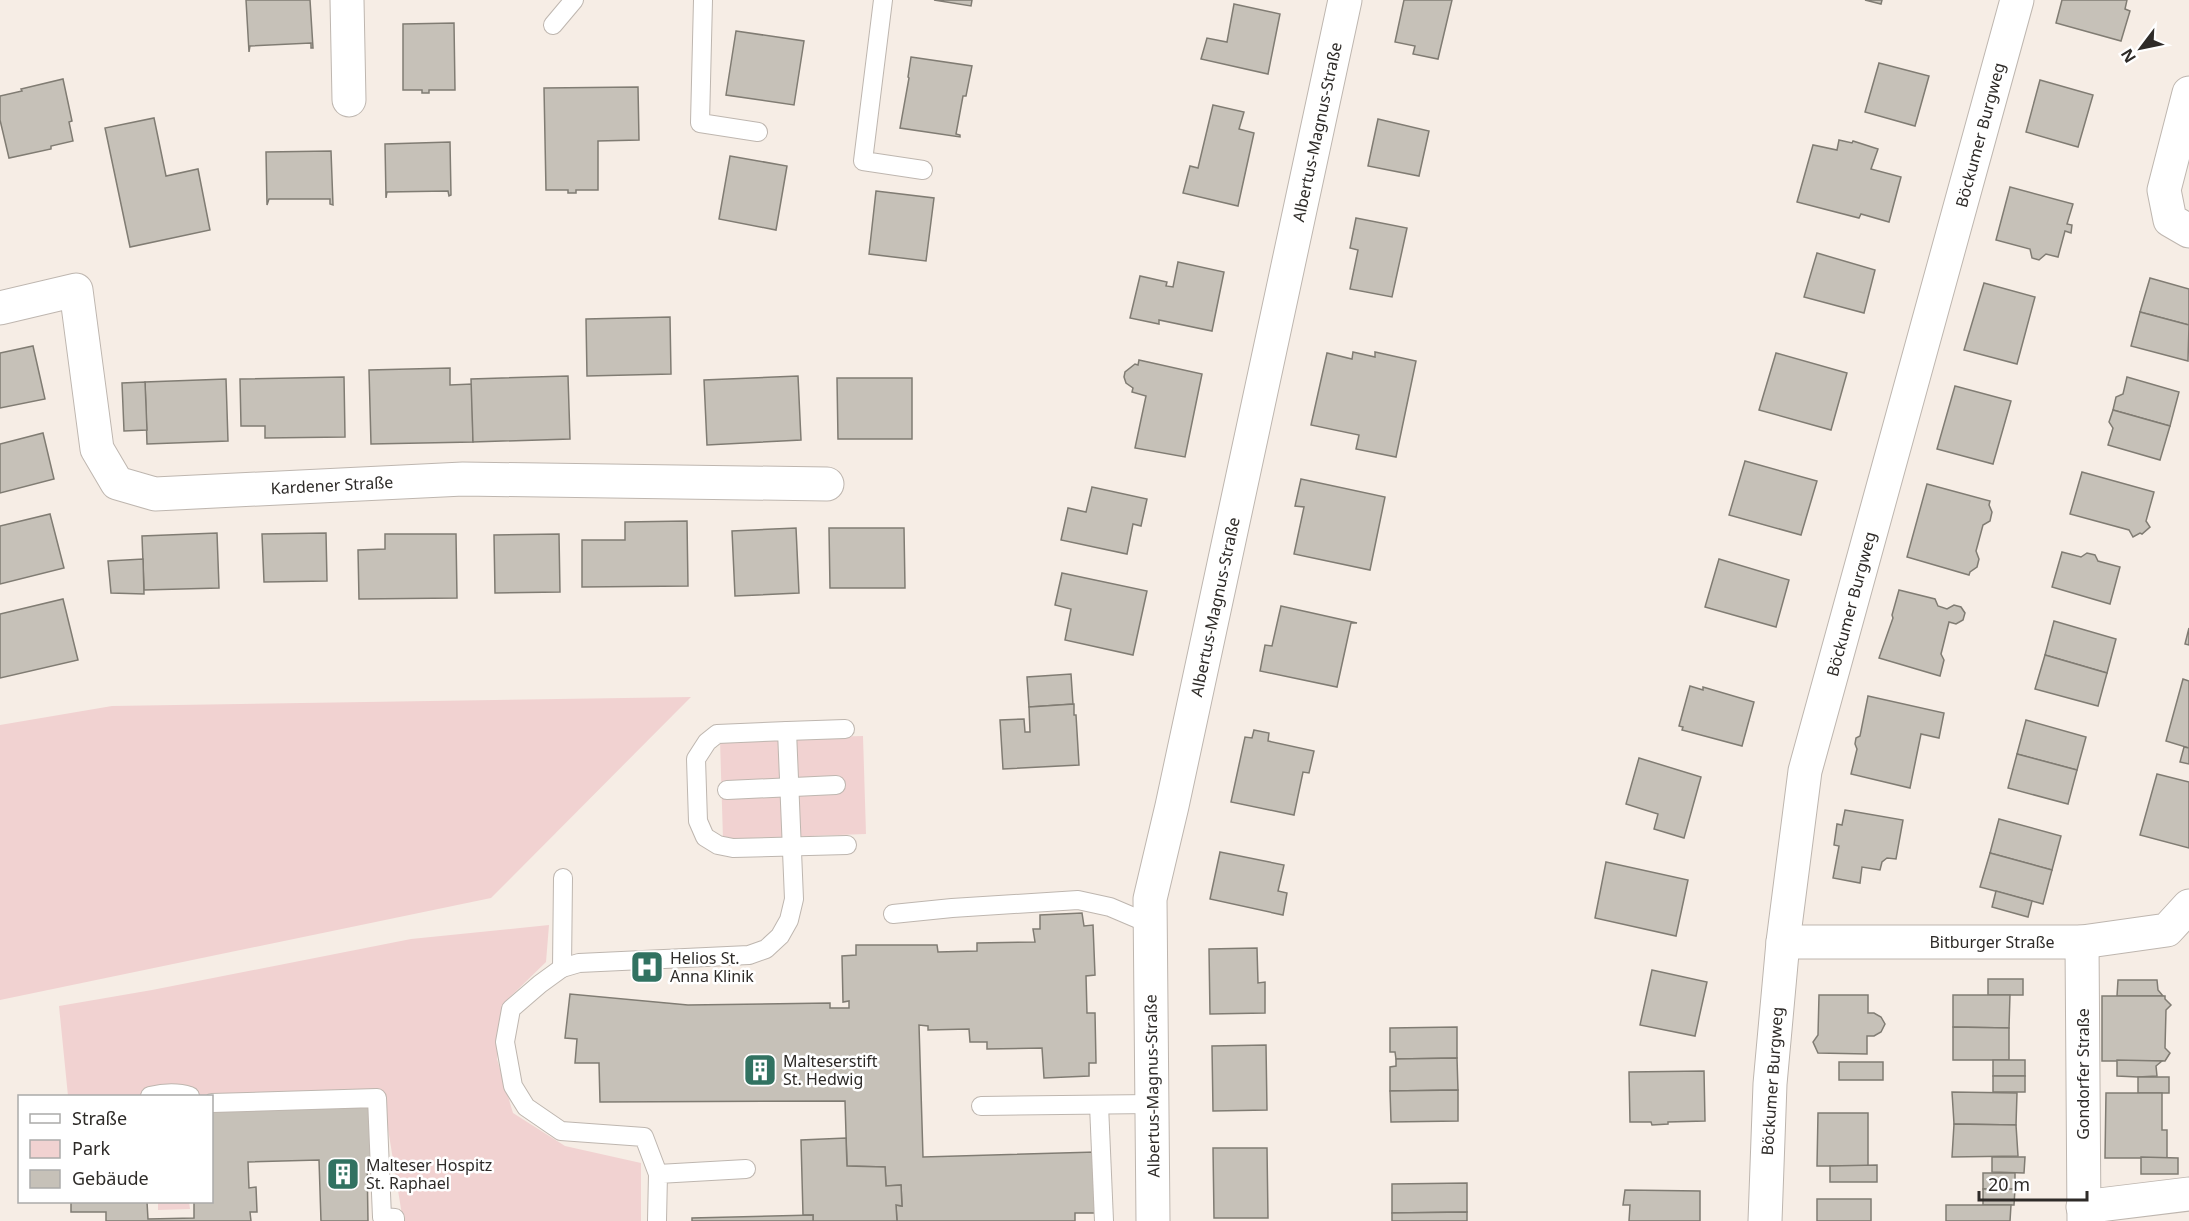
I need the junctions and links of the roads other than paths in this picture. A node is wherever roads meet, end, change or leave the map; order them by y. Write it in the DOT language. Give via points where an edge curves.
graph roads {
  1 [pos="346,0"];
  2 [pos="574,0"];
  3 [pos="703,0"];
  4 [pos="883,0"];
  5 [pos="1345,0"];
  6 [pos="2017,0"];
  7 [pos="553,25"];
  8 [pos="2189,93"];
  9 [pos="348,100"];
  10 [pos="758,132"];
  11 [pos="923,170"];
  12 [pos="2189,231"];
  13 [pos="0,308"];
  14 [pos="827,484"];
  15 [pos="845,729"];
  16 [pos="787,731"];
  17 [pos="836,786"];
  18 [pos="789,787"];
  19 [pos="727,790"];
  20 [pos="847,845"];
  21 [pos="792,846"];
  22 [pos="563,878"];
  23 [pos="2189,906"];
  24 [pos="893,914"];
  25 [pos="1150,924"];
  26 [pos="1783,942"];
  27 [pos="2082,942"];
  28 [pos="562,968"];
  29 [pos="154,1095"];
  30 [pos="186,1095"];
  31 [pos="213,1103"];
  32 [pos="1152,1104"];
  33 [pos="1099,1105"];
  34 [pos="981,1106"];
  35 [pos="746,1168"];
  36 [pos="658,1174"];
  37 [pos="2189,1194"];
  38 [pos="2083,1214"];
  39 [pos="395,1221"];
  40 [pos="657,1221"];
  41 [pos="1104,1221"];
  42 [pos="1153,1221"];
  43 [pos="1765,1221"];
  1 -- 9 [label="street"];
  2 -- 7 [label="lane"];
  3 -- 10 [label="lane" via="700,123"];
  4 -- 11 [label="lane" via="863,161"];
  5 -- 25 [label="street, Albertus-Magnus-Straße" via="1149,899"];
  6 -- 26 [label="street, Böckumer Burgweg" via="1805,771"];
  8 -- 12 [label="street" via="2163,190 2170,220"];
  13 -- 14 [label="street, Kardener Straße" via="76,290 97,449 117,483 155,494 463,479"];
  15 -- 16 [label="lane"];
  16 -- 18 [label="lane"];
  16 -- 21 [label="lane" via="717,734 707,742 696,759 698,821 705,837 718,846"];
  17 -- 18 [label="lane"];
  18 -- 19 [label="lane"];
  18 -- 21 [label="lane"];
  20 -- 21 [label="lane"];
  21 -- 28 [label="lane" via="794,899 789,920 766,949 748,955 579,963"];
  22 -- 28 [label="lane"];
  23 -- 27 [label="street, Bitburger Straße" via="2167,930"];
  24 -- 25 [label="lane" via="1078,900 1110,907"];
  25 -- 32 [label="street, Albertus-Magnus-Straße"];
  26 -- 27 [label="street, Bitburger Straße"];
  26 -- 43 [label="street, Böckumer Burgweg" via="1770,1084"];
  27 -- 38 [label="street, Gondorfer Straße"];
  28 -- 36 [label="lane" via="511,1009 505,1042 513,1086 526,1107 561,1131 644,1137"];
  29 -- 30 [label="lane"];
  31 -- 39 [label="lane" via="376,1098 382,1216"];
  32 -- 33 [label="lane"];
  32 -- 42 [label="street, Albertus-Magnus-Straße"];
  33 -- 34 [label="lane"];
  33 -- 41 [label="lane"];
  35 -- 36 [label="lane"];
  36 -- 40 [label="lane"];
  37 -- 38 [label="street, Gondorfer Straße"];
}
